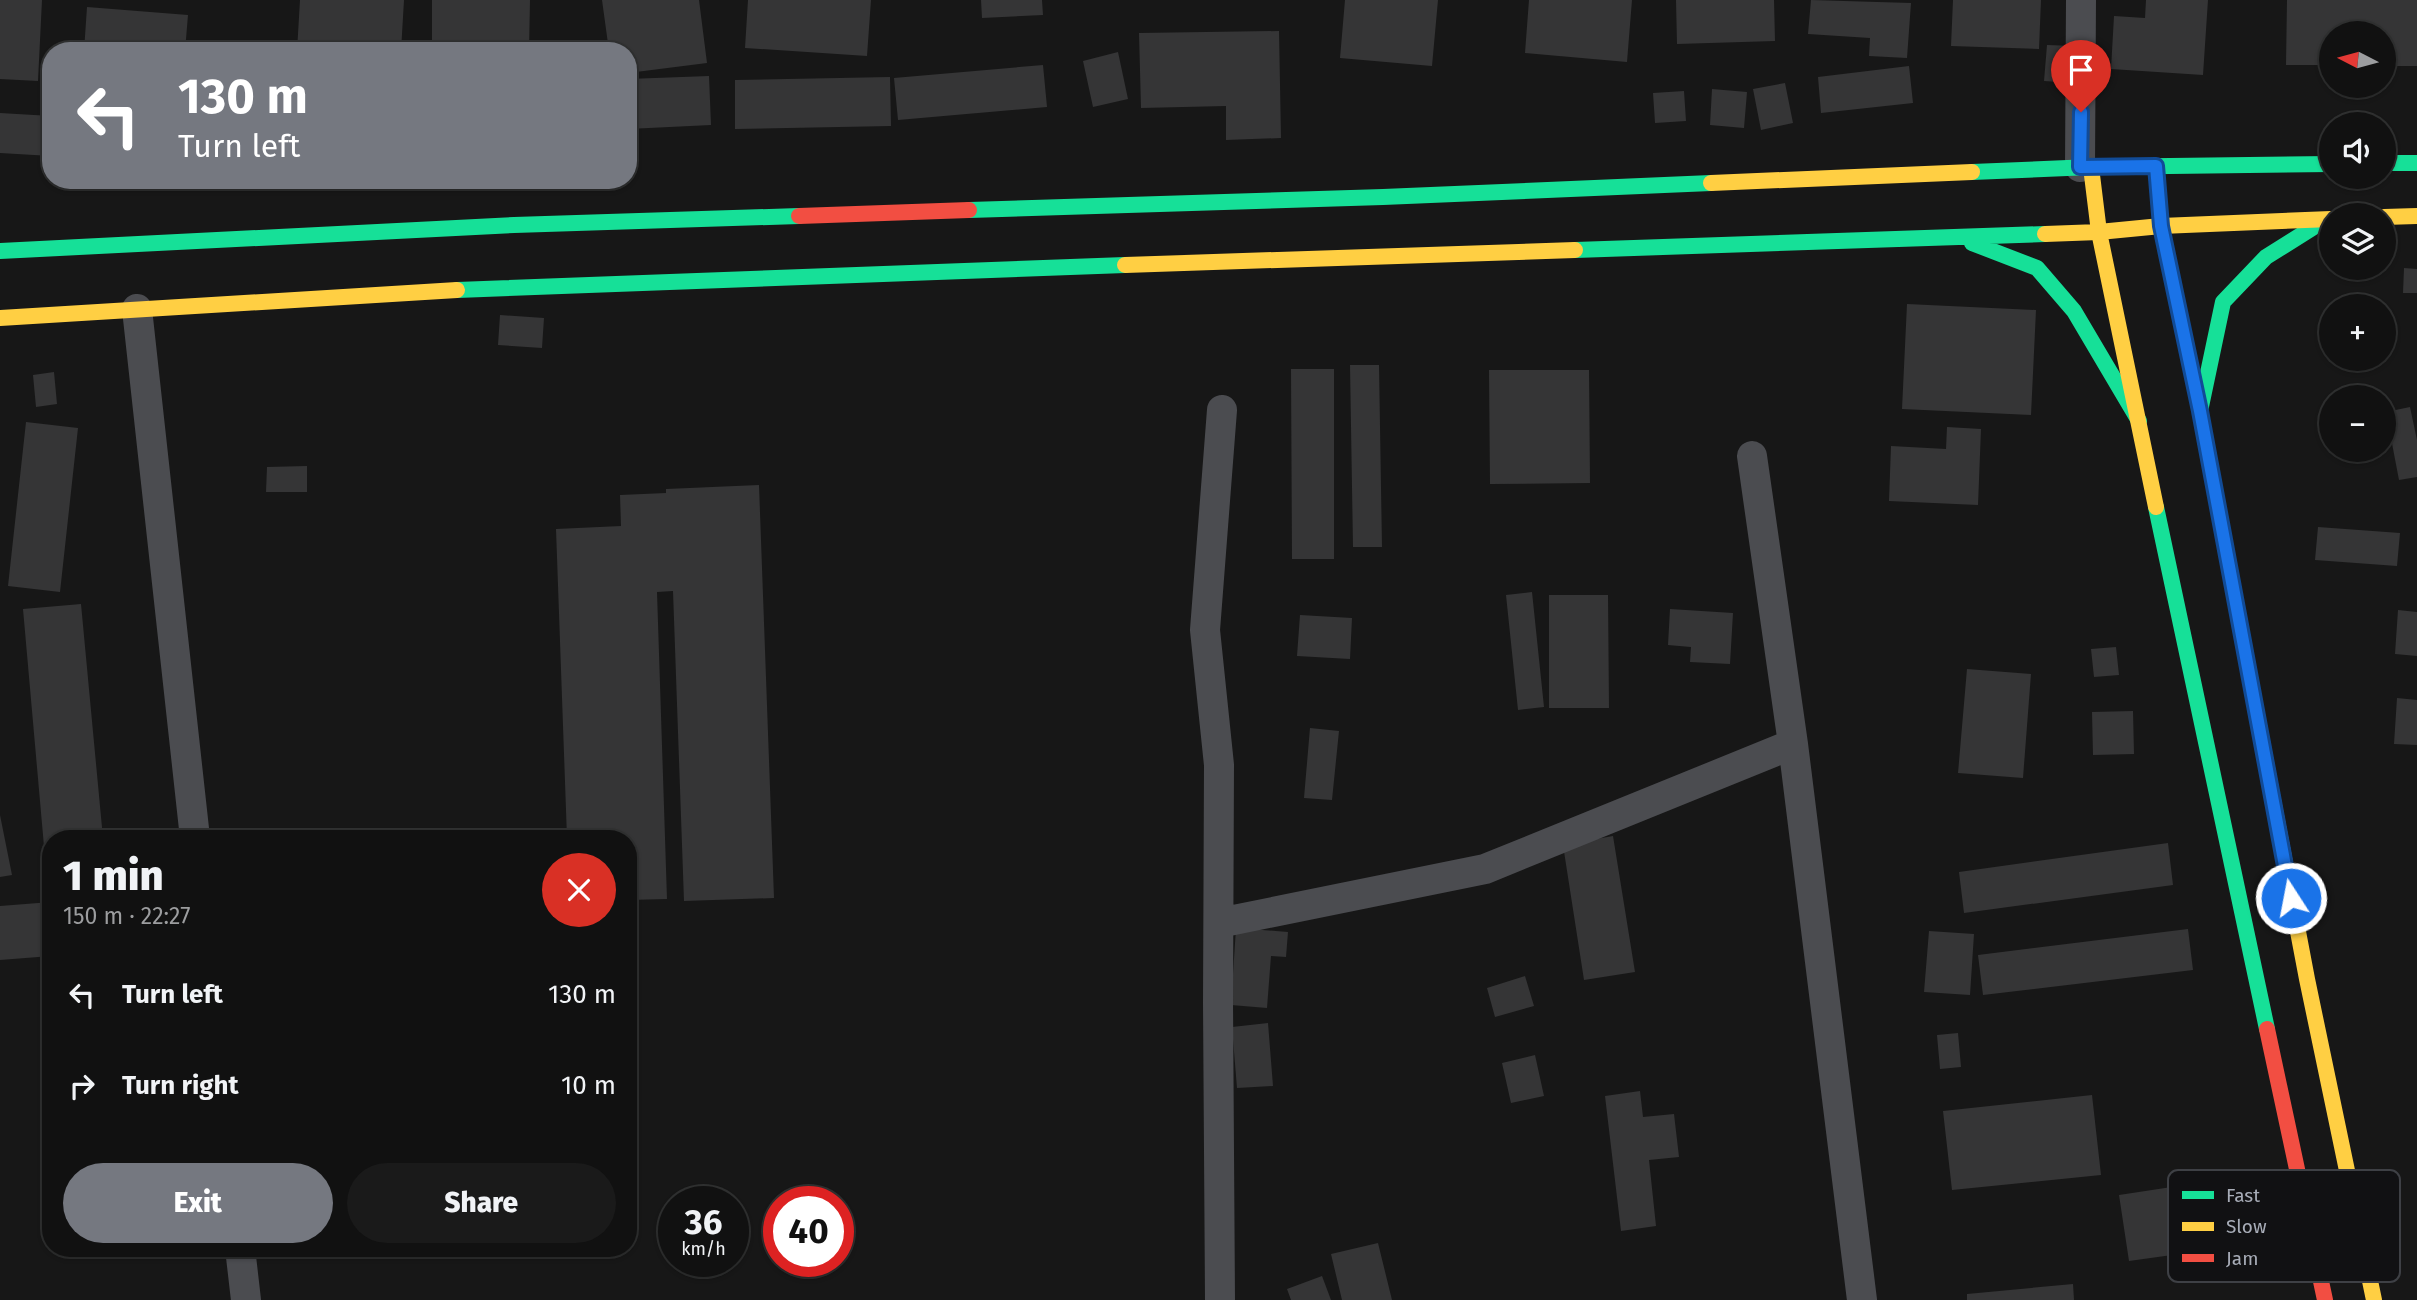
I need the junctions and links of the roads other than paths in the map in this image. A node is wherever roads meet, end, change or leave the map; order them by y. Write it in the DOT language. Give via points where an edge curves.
graph roads {
  1 [pos="2081,0"];
  2 [pos="2396,163"];
  3 [pos="2417,163"];
  4 [pos="2319,164"];
  5 [pos="2156,166"];
  6 [pos="2085,167"];
  7 [pos="2417,216"];
  8 [pos="2396,217"];
  9 [pos="2319,219"];
  10 [pos="2319,225"];
  11 [pos="2161,226"];
  12 [pos="2099,232"];
  13 [pos="1957,237"];
  14 [pos="0,251"];
  15 [pos="137,309"];
  16 [pos="0,318"];
  17 [pos="1222,410"];
  18 [pos="2200,411"];
  19 [pos="2139,421"];
  20 [pos="1752,456"];
  21 [pos="1793,744"];
  22 [pos="194,830"];
  23 [pos="1219,923"];
  24 [pos="2297,1170"];
  25 [pos="2347,1170"];
  26 [pos="241,1257"];
  27 [pos="2321,1282"];
  28 [pos="2370,1282"];
  29 [pos="246,1300"];
  30 [pos="1220,1300"];
  31 [pos="1862,1300"];
  32 [pos="2325,1300"];
  33 [pos="2374,1300"];
  1 -- 6 [label="street"];
  2 -- 3 [label="main road"];
  4 -- 5 [label="main road"];
  5 -- 6 [label="main road"];
  5 -- 11 [label="main road"];
  6 -- 12 [label="main road"];
  6 -- 14 [label="main road" via="762,223 514,225"];
  7 -- 8 [label="main road"];
  9 -- 11 [label="main road"];
  10 -- 18 [label="main road" via="2266,257 2223,302"];
  11 -- 12 [label="main road"];
  11 -- 18 [label="main road"];
  12 -- 13 [label="main road"];
  12 -- 19 [label="main road"];
  13 -- 15 [label="main road" via="766,271"];
  13 -- 19 [label="main road" via="2037,268 2074,311"];
  15 -- 16 [label="main road"];
  15 -- 22 [label="street"];
  17 -- 23 [label="street" via="1205,630 1219,765"];
  18 -- 25 [label="main road"];
  19 -- 24 [label="main road"];
  20 -- 21 [label="street"];
  21 -- 23 [label="street" via="1485,869"];
  21 -- 31 [label="street"];
  23 -- 30 [label="street"];
  26 -- 29 [label="street"];
  27 -- 32 [label="main road"];
  28 -- 33 [label="main road"];
}
